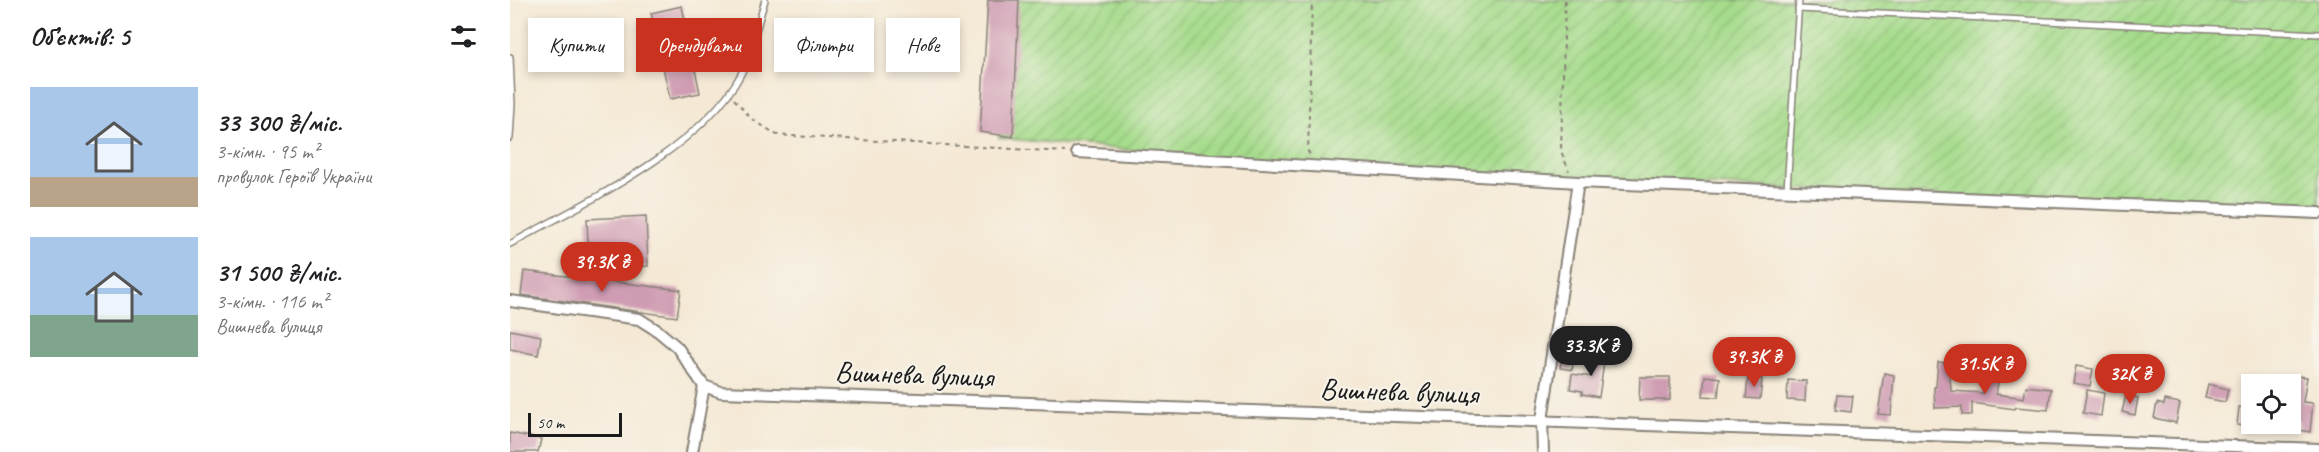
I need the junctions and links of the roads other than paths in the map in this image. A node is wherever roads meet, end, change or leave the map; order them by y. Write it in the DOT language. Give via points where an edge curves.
graph roads {
  1 [pos="765,0"];
  2 [pos="1799,0"];
  3 [pos="1798,9"];
  4 [pos="2319,34"];
  5 [pos="510,57"];
  6 [pos="511,64"];
  7 [pos="510,138"];
  8 [pos="1077,152"];
  9 [pos="1578,182"];
  10 [pos="1787,190"];
  11 [pos="2319,213"];
  12 [pos="510,244"];
  13 [pos="510,301"];
  14 [pos="704,386"];
  15 [pos="1542,420"];
  16 [pos="2319,448"];
  17 [pos="692,452"];
  18 [pos="1543,452"];
  1 -- 12 [label="lane" via="741,74 708,119 637,173"];
  2 -- 3 [label="lane"];
  3 -- 4 [label="lane"];
  3 -- 10 [label="lane"];
  5 -- 6 [label="lane"];
  6 -- 7 [label="lane"];
  8 -- 9 [label="street"];
  9 -- 10 [label="street"];
  9 -- 15 [label="street"];
  10 -- 11 [label="street"];
  13 -- 14 [label="street" via="639,319 677,347"];
  14 -- 15 [label="street, Вишнева вулиця" via="721,392"];
  14 -- 17 [label="street"];
  15 -- 16 [label="street, Вишнева вулиця"];
  15 -- 18 [label="street"];
}
